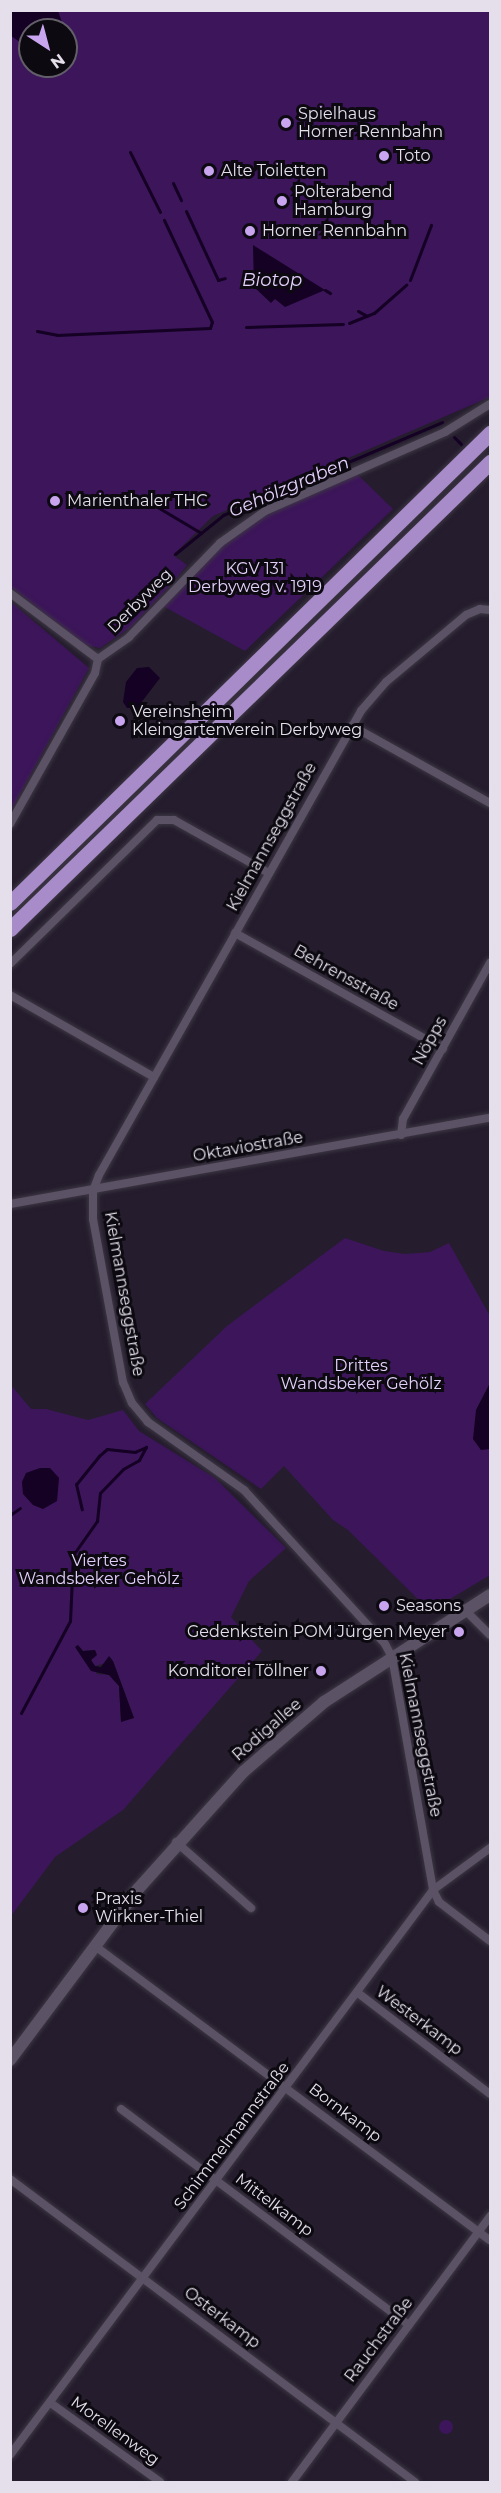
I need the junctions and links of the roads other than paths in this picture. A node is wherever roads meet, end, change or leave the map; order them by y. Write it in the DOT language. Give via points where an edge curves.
graph roads {
  1 [pos="490,404"];
  2 [pos="490,433"];
  3 [pos="490,462"];
  4 [pos="10,593"];
  5 [pos="490,610"];
  6 [pos="98,659"];
  7 [pos="352,726"];
  8 [pos="490,803"];
  9 [pos="10,824"];
  10 [pos="269,873"];
  11 [pos="10,903"];
  12 [pos="10,929"];
  13 [pos="235,933"];
  14 [pos="490,963"];
  15 [pos="10,964"];
  16 [pos="10,995"];
  17 [pos="442,1049"];
  18 [pos="154,1077"];
  19 [pos="490,1118"];
  20 [pos="400,1135"];
  21 [pos="93,1191"];
  22 [pos="10,1204"];
  23 [pos="490,1595"];
  24 [pos="465,1610"];
  25 [pos="490,1635"];
  26 [pos="392,1657"];
  27 [pos="176,1842"];
  28 [pos="490,1848"];
  29 [pos="433,1890"];
  30 [pos="251,1908"];
  31 [pos="490,1941"];
  32 [pos="95,1946"];
  33 [pos="358,1993"];
  34 [pos="10,2060"];
  35 [pos="286,2087"];
  36 [pos="490,2094"];
  37 [pos="121,2109"];
  38 [pos="10,2179"];
  39 [pos="216,2181"];
  40 [pos="490,2216"];
  41 [pos="479,2232"];
  42 [pos="490,2240"];
  43 [pos="146,2279"];
  44 [pos="409,2325"];
  45 [pos="52,2404"];
  46 [pos="336,2423"];
  47 [pos="10,2456"];
  48 [pos="160,2482"];
  49 [pos="292,2482"];
  50 [pos="415,2482"];
  1 -- 6 [label="street, Derbyweg" via="445,432 265,511 236,530 129,637"];
  2 -- 11 [label="highway"];
  3 -- 12 [label="highway"];
  4 -- 6 [label="street"];
  5 -- 7 [label="street, Kielmannseggstraße" via="472,611 438,637 377,691"];
  6 -- 9 [label="street" via="96,673"];
  7 -- 8 [label="street"];
  7 -- 10 [label="street, Kielmannseggstraße"];
  10 -- 13 [label="street, Kielmannseggstraße"];
  10 -- 15 [label="street" via="174,820 157,820"];
  13 -- 17 [label="street, Behrensstraße"];
  13 -- 18 [label="street, Kielmannseggstraße"];
  14 -- 17 [label="street, Nöpps"];
  16 -- 18 [label="street"];
  17 -- 20 [label="street, Nöpps" via="403,1119"];
  18 -- 21 [label="street, Kielmannseggstraße"];
  19 -- 20 [label="street, Oktaviostraße"];
  20 -- 21 [label="street, Oktaviostraße"];
  21 -- 22 [label="street, Oktaviostraße"];
  21 -- 26 [label="street, Kielmannseggstraße" via="95,1231 123,1382 132,1403 148,1422 244,1490 380,1636"];
  23 -- 24 [label="main road, Rodigallee"];
  24 -- 25 [label="street"];
  24 -- 26 [label="main road, Rodigallee"];
  26 -- 27 [label="main road, Rodigallee" via="324,1702 278,1740"];
  26 -- 29 [label="street, Kielmannseggstraße"];
  27 -- 30 [label="street"];
  27 -- 32 [label="main road, Rodigallee"];
  28 -- 29 [label="street, Schimmelmannstraße"];
  29 -- 31 [label="street" via="439,1902"];
  29 -- 33 [label="street, Schimmelmannstraße"];
  32 -- 34 [label="main road, Rodigallee"];
  32 -- 35 [label="street, Bornkamp"];
  33 -- 35 [label="street, Schimmelmannstraße"];
  33 -- 36 [label="street, Westerkamp"];
  35 -- 39 [label="street, Schimmelmannstraße"];
  35 -- 41 [label="street, Bornkamp"];
  37 -- 39 [label="street, Mittelkamp"];
  38 -- 43 [label="street, Osterkamp"];
  39 -- 43 [label="street, Schimmelmannstraße"];
  39 -- 44 [label="street, Mittelkamp"];
  40 -- 41 [label="street, Rauchstraße"];
  41 -- 42 [label="street, Bornkamp"];
  41 -- 44 [label="street, Rauchstraße"];
  43 -- 45 [label="street, Schimmelmannstraße"];
  43 -- 46 [label="street, Osterkamp"];
  44 -- 46 [label="street, Rauchstraße"];
  45 -- 47 [label="street, Schimmelmannstraße"];
  45 -- 48 [label="street, Morellenweg"];
  46 -- 49 [label="street, Rauchstraße"];
  46 -- 50 [label="street, Osterkamp"];
}
